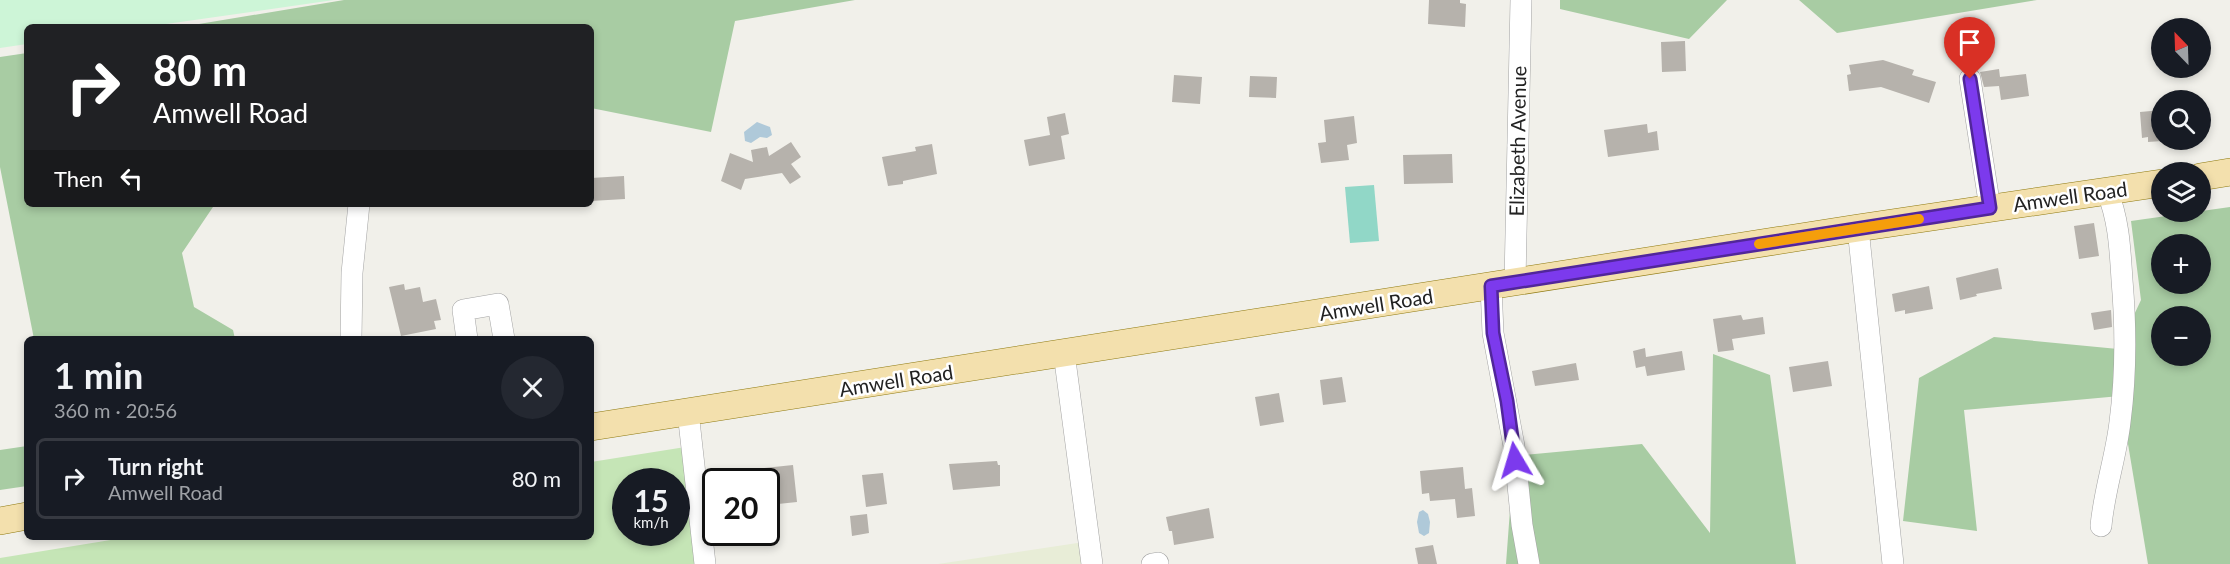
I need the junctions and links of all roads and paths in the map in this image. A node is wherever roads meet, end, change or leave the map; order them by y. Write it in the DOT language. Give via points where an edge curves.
graph roads {
  1 [pos="1521,0"];
  2 [pos="1970,79"];
  3 [pos="2230,172"];
  4 [pos="2211,175"];
  5 [pos="2151,185"];
  6 [pos="2107,191"];
  7 [pos="359,207"];
  8 [pos="1990,208"];
  9 [pos="1858,228"];
  10 [pos="1503,284"];
  11 [pos="351,336"];
  12 [pos="467,336"];
  13 [pos="503,336"];
  14 [pos="1064,353"];
  15 [pos="688,412"];
  16 [pos="594,424"];
  17 [pos="24,517"];
  18 [pos="0,521"];
  19 [pos="2101,526"];
  20 [pos="705,564"];
  21 [pos="1092,564"];
  22 [pos="1529,564"];
  23 [pos="1893,564"];
  1 -- 10 [label="street, Elizabeth Avenue"];
  2 -- 8 [label="street"];
  3 -- 4 [label="main road"];
  5 -- 6 [label="main road, Amwell Road"];
  6 -- 8 [label="main road, Amwell Road"];
  6 -- 19 [label="street" via="2119,231 2125,330 2120,423"];
  7 -- 11 [label="street"];
  8 -- 9 [label="main road, Amwell Road"];
  9 -- 10 [label="main road, Amwell Road"];
  9 -- 23 [label="street"];
  10 -- 14 [label="main road, Amwell Road"];
  10 -- 22 [label="street, Elizabeth Avenue" via="1493,333 1513,436"];
  12 -- 13 [label="street" via="463,310 498,304"];
  14 -- 15 [label="main road, Amwell Road"];
  14 -- 21 [label="street"];
  15 -- 16 [label="main road, Amwell Road"];
  15 -- 20 [label="street"];
  17 -- 18 [label="main road"];
}
